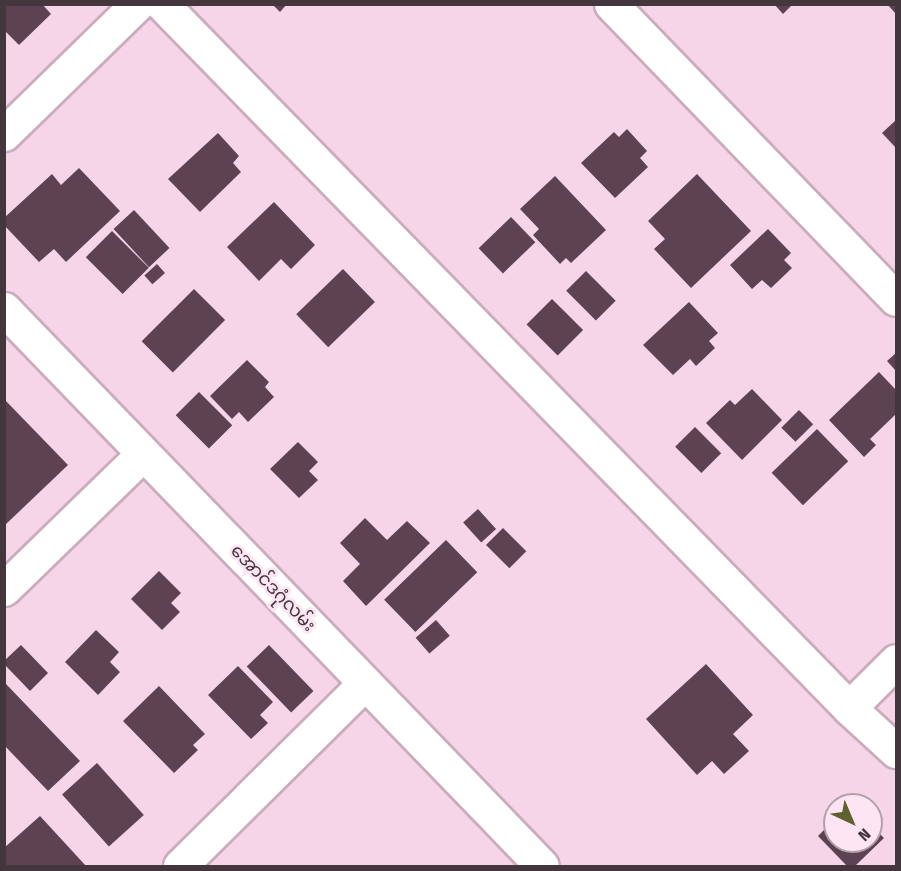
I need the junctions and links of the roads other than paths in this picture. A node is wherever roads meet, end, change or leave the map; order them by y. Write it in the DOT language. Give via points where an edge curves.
graph roads {
  1 [pos="137,4"];
  2 [pos="162,4"];
  3 [pos="611,4"];
  4 [pos="4,134"];
  5 [pos="897,299"];
  6 [pos="4,309"];
  7 [pos="143,454"];
  8 [pos="4,589"];
  9 [pos="897,660"];
  10 [pos="365,683"];
  11 [pos="849,708"];
  12 [pos="897,751"];
  13 [pos="180,867"];
  14 [pos="542,867"];
  1 -- 4 [label="street"];
  2 -- 11 [label="street"];
  3 -- 5 [label="street"];
  6 -- 7 [label="street, အောင်ဒဂုံလမ်း"];
  7 -- 8 [label="street"];
  7 -- 10 [label="street, အောင်ဒဂုံလမ်း"];
  9 -- 11 [label="street"];
  10 -- 13 [label="street"];
  10 -- 14 [label="street, အောင်ဒဂုံလမ်း"];
  11 -- 12 [label="street"];
}
